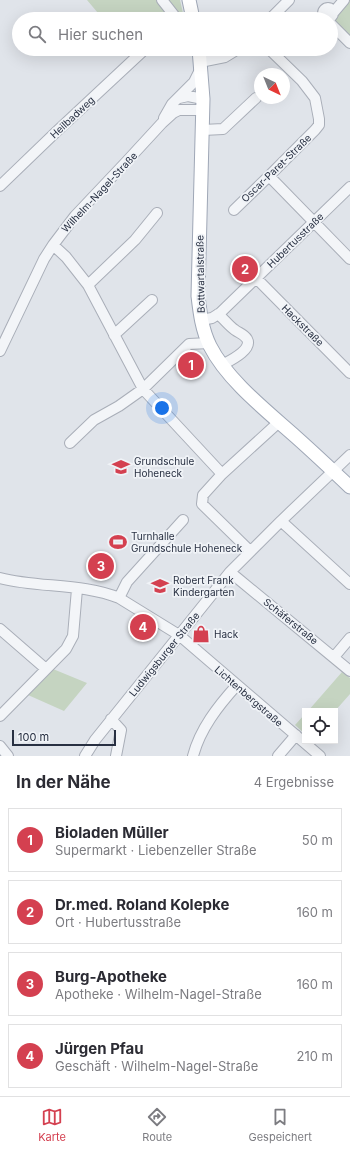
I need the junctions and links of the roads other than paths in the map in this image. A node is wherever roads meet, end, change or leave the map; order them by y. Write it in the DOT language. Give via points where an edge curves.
graph roads {
  1 [pos="162,0"];
  2 [pos="189,0"];
  3 [pos="289,0"];
  4 [pos="344,0"];
  5 [pos="171,12"];
  6 [pos="189,12"];
  7 [pos="277,12"];
  8 [pos="329,12"];
  9 [pos="338,27"];
  10 [pos="350,43"];
  11 [pos="137,56"];
  12 [pos="227,56"];
  13 [pos="276,56"];
  14 [pos="200,60"];
  15 [pos="179,98"];
  16 [pos="254,100"];
  17 [pos="203,105"];
  18 [pos="162,123"];
  19 [pos="203,130"];
  20 [pos="269,176"];
  21 [pos="0,186"];
  22 [pos="350,187"];
  23 [pos="234,210"];
  24 [pos="158,213"];
  25 [pos="314,222"];
  26 [pos="53,245"];
  27 [pos="350,259"];
  28 [pos="256,278"];
  29 [pos="88,285"];
  30 [pos="152,300"];
  31 [pos="218,314"];
  32 [pos="201,320"];
  33 [pos="114,335"];
  34 [pos="209,343"];
  35 [pos="0,350"];
  36 [pos="222,365"];
  37 [pos="350,373"];
  38 [pos="143,389"];
  39 [pos="279,422"];
  40 [pos="70,443"];
  41 [pos="350,455"];
  42 [pos="333,471"];
  43 [pos="222,474"];
  44 [pos="350,487"];
  45 [pos="182,520"];
  46 [pos="281,520"];
  47 [pos="250,551"];
  48 [pos="230,572"];
  49 [pos="0,578"];
  50 [pos="350,584"];
  51 [pos="77,589"];
  52 [pos="119,598"];
  53 [pos="0,629"];
  54 [pos="179,635"];
  55 [pos="350,638"];
  56 [pos="334,657"];
  57 [pos="46,669"];
  58 [pos="350,671"];
  59 [pos="237,685"];
  60 [pos="0,716"];
  61 [pos="111,719"];
  62 [pos="296,735"];
  63 [pos="0,746"];
  64 [pos="8,756"];
  65 [pos="85,756"];
  66 [pos="116,756"];
  67 [pos="193,756"];
  68 [pos="278,756"];
  69 [pos="320,756"];
  1 -- 5 [label="street"];
  2 -- 6 [label="main road"];
  3 -- 7 [label="street"];
  4 -- 8 [label="street"];
  9 -- 10 [label="street"];
  11 -- 21 [label="street, Heilbadweg"];
  12 -- 14 [label="street"];
  13 -- 20 [label="street, Oscar-Paret-Straße" via="315,98 319,125"];
  14 -- 15 [label="street, Wilhelm-Nagel-Straße" via="194,82"];
  14 -- 17 [label="main road, Bottwartalstraße"];
  15 -- 17 [label="street" via="188,96"];
  15 -- 18 [label="street, Wilhelm-Nagel-Straße"];
  16 -- 19 [label="street" via="223,129"];
  17 -- 18 [label="street, Wilhelm-Nagel-Straße" via="179,110"];
  17 -- 19 [label="main road, Bottwartalstraße"];
  18 -- 26 [label="street, Wilhelm-Nagel-Straße" via="75,216"];
  19 -- 32 [label="main road, Bottwartalstraße" via="198,296"];
  20 -- 23 [label="street, Oscar-Paret-Straße"];
  20 -- 25 [label="street"];
  22 -- 25 [label="street, Hubertusstraße"];
  24 -- 29 [label="street" via="135,240"];
  25 -- 27 [label="street"];
  25 -- 28 [label="street, Hubertusstraße"];
  26 -- 29 [label="street"];
  26 -- 35 [label="street, Wilhelm-Nagel-Straße"];
  28 -- 31 [label="street, Hubertusstraße"];
  28 -- 37 [label="street, Hackstraße"];
  29 -- 33 [label="street"];
  30 -- 33 [label="street"];
  31 -- 32 [label="street, Hubertusstraße"];
  31 -- 36 [label="street" via="235,331 247,338 248,342 245,350"];
  32 -- 34 [label="main road, Bottwartalstraße"];
  33 -- 38 [label="street"];
  34 -- 36 [label="main road, Bottwartalstraße"];
  34 -- 38 [label="street" via="189,344"];
  36 -- 39 [label="main road, Bottwartalstraße" via="243,389"];
  38 -- 40 [label="street" via="94,420"];
  38 -- 43 [label="street"];
  39 -- 42 [label="main road, Bottwartalstraße"];
  39 -- 43 [label="street"];
  41 -- 42 [label="street, Ludwigsburger Straße"];
  42 -- 44 [label="main road, Bottwartalstraße"];
  42 -- 46 [label="street, Ludwigsburger Straße"];
  43 -- 47 [label="street" via="203,495 202,504"];
  45 -- 52 [label="street" via="127,582"];
  46 -- 47 [label="street, Ludwigsburger Straße"];
  46 -- 50 [label="street"];
  47 -- 48 [label="street, Ludwigsburger Straße"];
  48 -- 54 [label="street, Ludwigsburger Straße"];
  48 -- 56 [label="street, Schäferstraße"];
  49 -- 51 [label="street"];
  51 -- 52 [label="street"];
  51 -- 57 [label="street" via="72,636 66,649"];
  52 -- 54 [label="street"];
  53 -- 57 [label="street"];
  54 -- 59 [label="street, Lichtenbergstraße"];
  54 -- 61 [label="street, Ludwigsburger Straße"];
  55 -- 56 [label="street"];
  56 -- 58 [label="street, Schäferstraße"];
  57 -- 60 [label="street"];
  59 -- 62 [label="street, Lichtenbergstraße"];
  59 -- 67 [label="street" via="208,722"];
  61 -- 65 [label="street, Ludwigsburger Straße"];
  61 -- 66 [label="street" via="121,730"];
  62 -- 68 [label="street"];
  62 -- 69 [label="street, Lichtenbergstraße"];
  63 -- 64 [label="street"];
}
